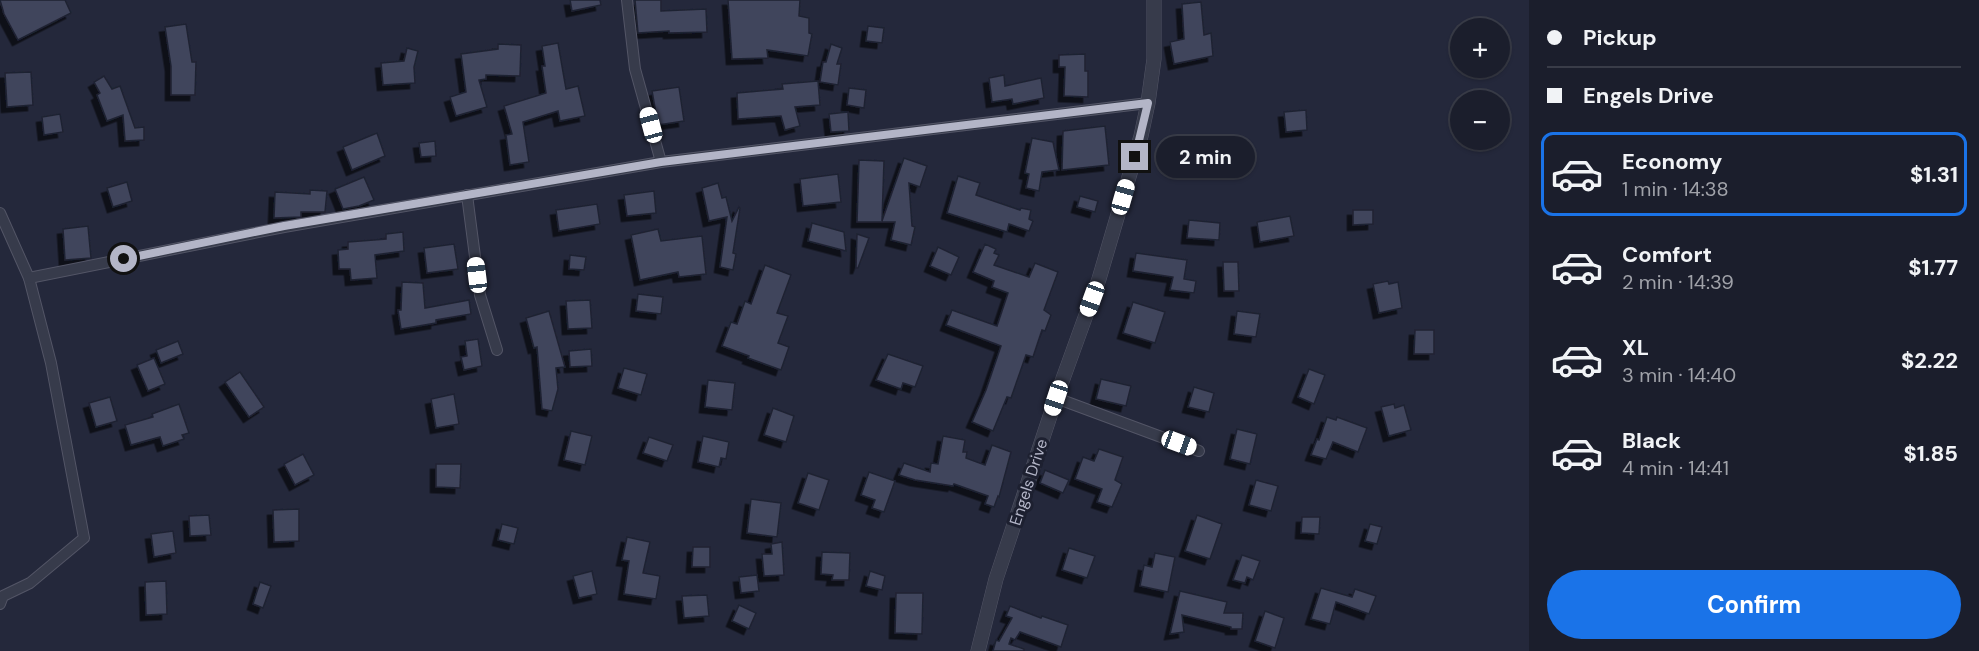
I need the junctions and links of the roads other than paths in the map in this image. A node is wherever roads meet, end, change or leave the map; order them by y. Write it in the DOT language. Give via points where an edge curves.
graph roads {
  1 [pos="627,0"];
  2 [pos="1154,0"];
  3 [pos="1148,103"];
  4 [pos="661,162"];
  5 [pos="467,195"];
  6 [pos="0,213"];
  7 [pos="29,278"];
  8 [pos="497,350"];
  9 [pos="1056,398"];
  10 [pos="1200,451"];
  11 [pos="0,604"];
  12 [pos="978,651"];
  1 -- 4 [label="street" via="635,69"];
  2 -- 3 [label="street, Engels Drive" via="1154,58"];
  3 -- 4 [label="street"];
  3 -- 9 [label="street, Engels Drive" via="1099,279"];
  4 -- 5 [label="street"];
  5 -- 7 [label="street" via="284,226"];
  5 -- 8 [label="street" via="480,295"];
  6 -- 7 [label="street"];
  7 -- 11 [label="street" via="51,363 84,538 30,583 3,596"];
  9 -- 10 [label="street"];
  9 -- 12 [label="street, Engels Drive" via="996,579"];
}
